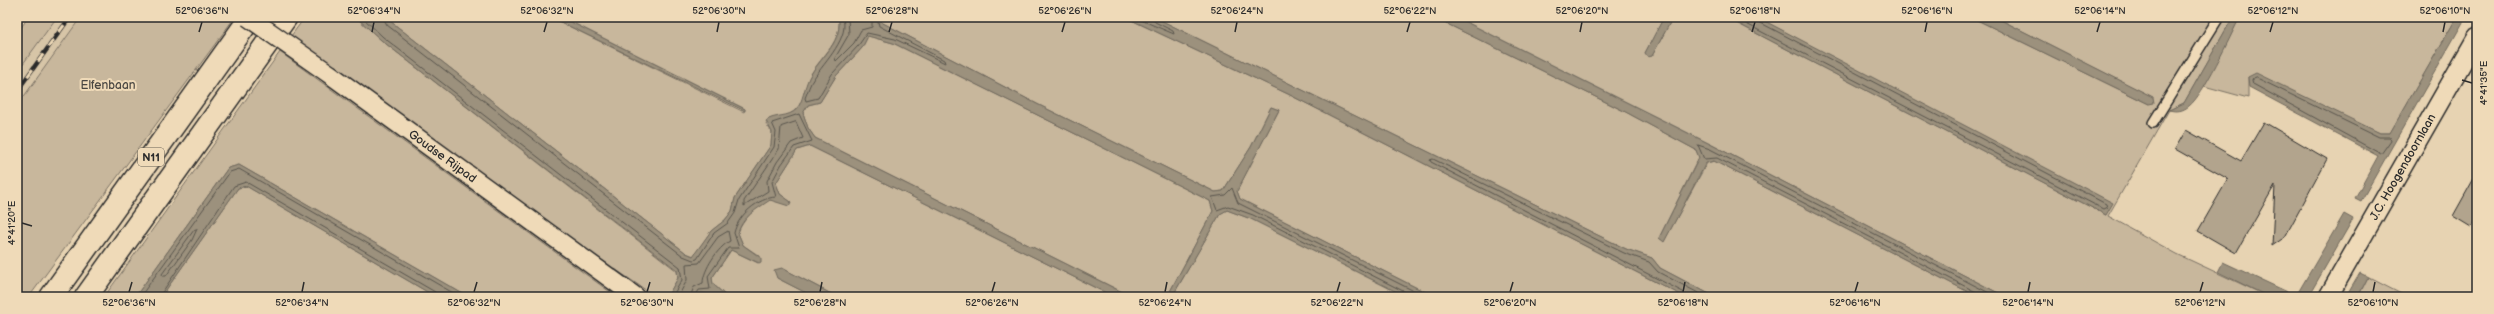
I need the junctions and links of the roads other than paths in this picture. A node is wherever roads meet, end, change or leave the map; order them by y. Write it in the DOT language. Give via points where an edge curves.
graph roads {
  1 [pos="250,17"];
  2 [pos="286,17"];
  3 [pos="2219,17"];
  4 [pos="2477,37"];
  5 [pos="2153,123"];
  6 [pos="51,297"];
  7 [pos="86,297"];
  8 [pos="636,297"];
  9 [pos="2328,297"];
  1 -- 6 [label="highway, N11"];
  1 -- 8 [label="street, Goudse Rijpad, bridge"];
  2 -- 7 [label="highway, N11"];
  3 -- 5 [label="lane"];
  4 -- 9 [label="street, J.C. Hoogendoornlaan"];
}
